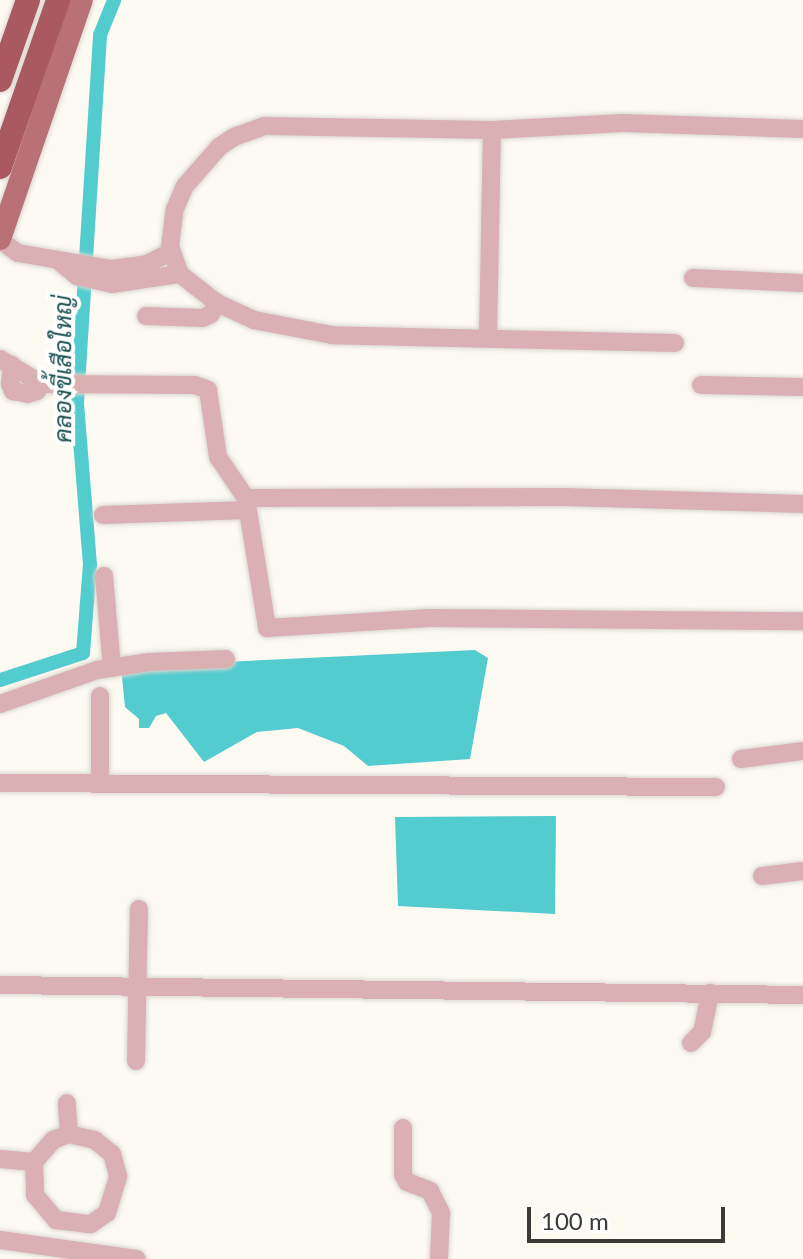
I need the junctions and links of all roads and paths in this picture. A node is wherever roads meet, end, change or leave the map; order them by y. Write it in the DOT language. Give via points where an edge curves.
graph roads {
  1 [pos="28,0"];
  2 [pos="58,0"];
  3 [pos="82,0"];
  4 [pos="0,80"];
  5 [pos="803,129"];
  6 [pos="492,130"];
  7 [pos="0,167"];
  8 [pos="0,240"];
  9 [pos="171,252"];
  10 [pos="80,269"];
  11 [pos="180,274"];
  12 [pos="693,278"];
  13 [pos="803,283"];
  14 [pos="217,303"];
  15 [pos="146,316"];
  16 [pos="488,337"];
  17 [pos="675,343"];
  18 [pos="6,362"];
  19 [pos="701,385"];
  20 [pos="803,387"];
  21 [pos="246,504"];
  22 [pos="803,504"];
  23 [pos="103,515"];
  24 [pos="104,576"];
  25 [pos="803,621"];
  26 [pos="226,659"];
  27 [pos="112,668"];
  28 [pos="100,696"];
  29 [pos="0,704"];
  30 [pos="803,751"];
  31 [pos="741,759"];
  32 [pos="0,783"];
  33 [pos="100,784"];
  34 [pos="716,787"];
  35 [pos="803,871"];
  36 [pos="762,876"];
  37 [pos="139,909"];
  38 [pos="0,985"];
  39 [pos="137,985"];
  40 [pos="710,993"];
  41 [pos="803,995"];
  42 [pos="691,1043"];
  43 [pos="136,1061"];
  44 [pos="67,1103"];
  45 [pos="403,1128"];
  46 [pos="69,1134"];
  47 [pos="0,1159"];
  48 [pos="34,1162"];
  49 [pos="0,1240"];
  50 [pos="137,1259"];
  51 [pos="439,1259"];
  1 -- 4 [label="highway"];
  2 -- 7 [label="highway"];
  3 -- 8 [label="main road"];
  5 -- 6 [label="street" via="623,123"];
  6 -- 9 [label="street" via="298,125 265,126 234,137 185,186 175,209"];
  6 -- 16 [label="street"];
  8 -- 10 [label="street" via="18,253"];
  9 -- 10 [label="street" via="125,269"];
  9 -- 11 [label="street"];
  10 -- 11 [label="street" via="130,283"];
  11 -- 14 [label="street"];
  12 -- 13 [label="street"];
  14 -- 15 [label="street" via="203,318"];
  14 -- 16 [label="street" via="295,331"];
  16 -- 17 [label="street"];
  18 -- 21 [label="street" via="42,384 195,385 208,390 218,457"];
  19 -- 20 [label="street"];
  21 -- 22 [label="street" via="566,497"];
  21 -- 23 [label="street"];
  21 -- 25 [label="street" via="267,628 430,618"];
  24 -- 27 [label="street"];
  26 -- 27 [label="street"];
  27 -- 29 [label="street"];
  28 -- 33 [label="street"];
  30 -- 31 [label="street"];
  32 -- 33 [label="street"];
  33 -- 34 [label="street"];
  35 -- 36 [label="street"];
  37 -- 39 [label="street"];
  38 -- 39 [label="street"];
  39 -- 40 [label="street"];
  39 -- 43 [label="street"];
  40 -- 41 [label="street"];
  40 -- 42 [label="street" via="702,1032"];
  44 -- 46 [label="street"];
  45 -- 51 [label="street" via="403,1175 430,1191 441,1213"];
  46 -- 48 [label="street" via="53,1140"];
  46 -- 48 [label="street" via="95,1140 112,1154 118,1176 107,1213 91,1224 56,1220 35,1195"];
  47 -- 48 [label="street"];
  49 -- 50 [label="street"];
}
